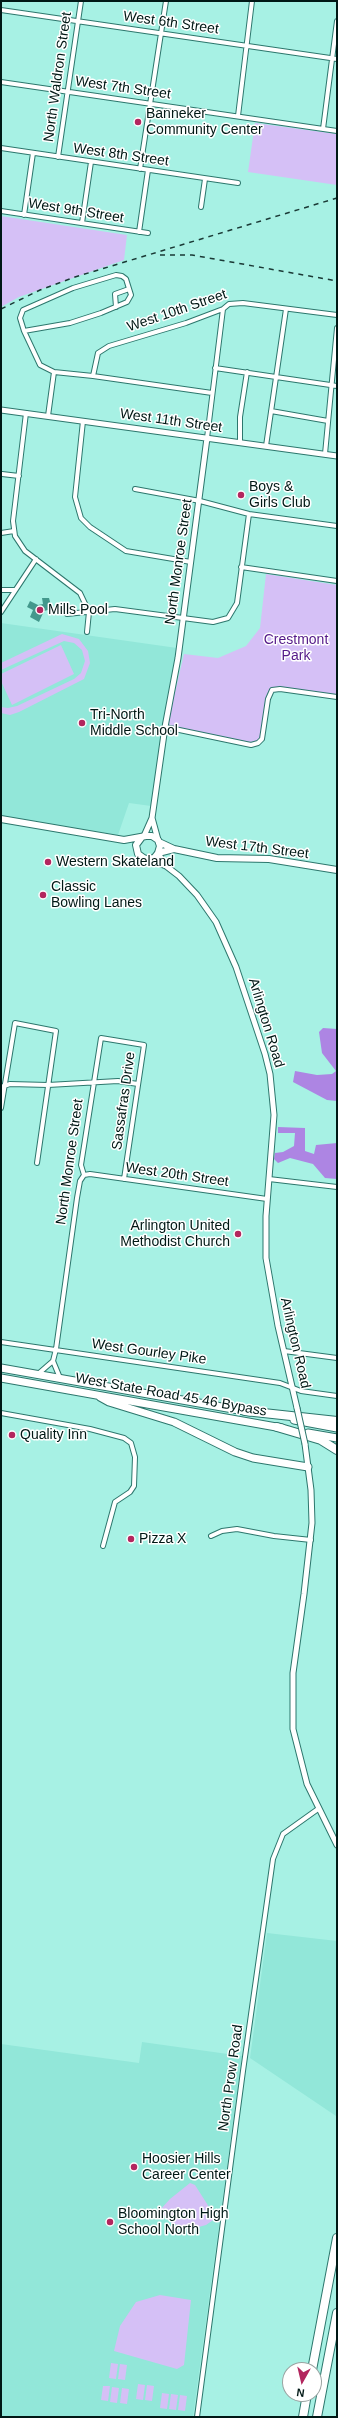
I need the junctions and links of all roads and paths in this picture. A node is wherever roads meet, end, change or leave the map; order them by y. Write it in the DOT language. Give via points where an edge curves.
graph roads {
  1 [pos="81,1"];
  2 [pos="166,1"];
  3 [pos="252,1"];
  4 [pos="1,10"];
  5 [pos="337,21"];
  6 [pos="78,22"];
  7 [pos="161,33"];
  8 [pos="246,46"];
  9 [pos="334,58"];
  10 [pos="1,82"];
  11 [pos="68,91"];
  12 [pos="151,103"];
  13 [pos="238,116"];
  14 [pos="324,129"];
  15 [pos="337,131"];
  16 [pos="1,148"];
  17 [pos="33,153"];
  18 [pos="58,157"];
  19 [pos="91,162"];
  20 [pos="140,169"];
  21 [pos="148,170"];
  22 [pos="205,178"];
  23 [pos="238,184"];
  24 [pos="201,208"];
  25 [pos="1,211"];
  26 [pos="24,215"];
  27 [pos="82,223"];
  28 [pos="139,232"];
  29 [pos="148,233"];
  30 [pos="129,289"];
  31 [pos="116,307"];
  32 [pos="223,309"];
  33 [pos="286,309"];
  34 [pos="337,315"];
  35 [pos="337,328"];
  36 [pos="24,331"];
  37 [pos="215,368"];
  38 [pos="54,372"];
  39 [pos="247,372"];
  40 [pos="93,376"];
  41 [pos="276,376"];
  42 [pos="332,385"];
  43 [pos="337,386"];
  44 [pos="212,393"];
  45 [pos="1,410"];
  46 [pos="271,411"];
  47 [pos="26,413"];
  48 [pos="48,416"];
  49 [pos="83,421"];
  50 [pos="328,421"];
  51 [pos="207,438"];
  52 [pos="240,442"];
  53 [pos="266,446"];
  54 [pos="325,454"];
  55 [pos="337,456"];
  56 [pos="2,474"];
  57 [pos="18,476"];
  58 [pos="135,490"];
  59 [pos="200,501"];
  60 [pos="249,514"];
  61 [pos="337,526"];
  62 [pos="14,531"];
  63 [pos="1,533"];
  64 [pos="36,558"];
  65 [pos="191,562"];
  66 [pos="241,568"];
  67 [pos="337,581"];
  68 [pos="1,590"];
  69 [pos="14,590"];
  70 [pos="1,612"];
  71 [pos="89,612"];
  72 [pos="67,614"];
  73 [pos="184,619"];
  74 [pos="88,632"];
  75 [pos="337,697"];
  76 [pos="165,727"];
  77 [pos="152,818"];
  78 [pos="1,819"];
  79 [pos="143,837"];
  80 [pos="124,840"];
  81 [pos="158,841"];
  82 [pos="174,849"];
  83 [pos="136,850"];
  84 [pos="158,853"];
  85 [pos="148,859"];
  86 [pos="166,866"];
  87 [pos="337,870"];
  88 [pos="101,1038"];
  89 [pos="94,1084"];
  90 [pos="138,1084"];
  91 [pos="48,1085"];
  92 [pos="3,1086"];
  93 [pos="1,1108"];
  94 [pos="37,1163"];
  95 [pos="84,1175"];
  96 [pos="269,1179"];
  97 [pos="124,1180"];
  98 [pos="337,1187"];
  99 [pos="267,1199"];
  100 [pos="1,1342"];
  101 [pos="56,1349"];
  102 [pos="284,1351"];
  103 [pos="337,1358"];
  104 [pos="53,1362"];
  105 [pos="4,1368"];
  106 [pos="1,1374"];
  107 [pos="38,1374"];
  108 [pos="1,1378"];
  109 [pos="60,1378"];
  110 [pos="292,1387"];
  111 [pos="97,1395"];
  112 [pos="337,1396"];
  113 [pos="245,1411"];
  114 [pos="1,1413"];
  115 [pos="337,1421"];
  116 [pos="277,1427"];
  117 [pos="337,1428"];
  118 [pos="337,1438"];
  119 [pos="337,1450"];
  120 [pos="308,1467"];
  121 [pos="211,1536"];
  122 [pos="311,1540"];
  123 [pos="103,1546"];
  124 [pos="318,1810"];
  125 [pos="337,1845"];
  126 [pos="337,2238"];
  127 [pos="337,2313"];
  128 [pos="314,2362"];
  129 [pos="306,2402"];
  130 [pos="197,2417"];
  131 [pos="303,2417"];
  132 [pos="317,2417"];
  1 -- 6 [label="street, North Waldron Street"];
  2 -- 7 [label="street"];
  3 -- 8 [label="street"];
  4 -- 6 [label="street, West 6th Street"];
  5 -- 9 [label="street"];
  6 -- 7 [label="street, West 6th Street"];
  6 -- 11 [label="street, North Waldron Street"];
  7 -- 8 [label="street, West 6th Street"];
  7 -- 12 [label="street"];
  8 -- 9 [label="street, West 6th Street"];
  8 -- 13 [label="street"];
  9 -- 14 [label="street"];
  10 -- 11 [label="street, West 7th Street"];
  11 -- 12 [label="street, West 7th Street"];
  11 -- 18 [label="street, North Waldron Street"];
  12 -- 13 [label="street, West 7th Street"];
  12 -- 20 [label="street"];
  13 -- 14 [label="street, West 7th Street"];
  14 -- 15 [label="street, West 7th Street"];
  16 -- 17 [label="street, West 8th Street"];
  17 -- 18 [label="street, West 8th Street"];
  17 -- 26 [label="street"];
  18 -- 19 [label="street, West 8th Street"];
  19 -- 20 [label="street, West 8th Street"];
  19 -- 27 [label="street"];
  20 -- 21 [label="street, West 8th Street"];
  21 -- 22 [label="street, West 8th Street"];
  21 -- 28 [label="street"];
  22 -- 23 [label="street, West 8th Street"];
  22 -- 24 [label="street"];
  25 -- 26 [label="street, West 9th Street"];
  26 -- 27 [label="street, West 9th Street"];
  27 -- 28 [label="street, West 9th Street"];
  28 -- 29 [label="street, West 9th Street"];
  30 -- 31 [label="street" via="129,300"];
  30 -- 31 [label="street" via="114,294"];
  30 -- 36 [label="street" via="126,279 119,275 73,288 24,310 20,318"];
  31 -- 36 [label="street" via="70,323"];
  32 -- 33 [label="street, West 10th Street" via="229,304 238,303"];
  32 -- 37 [label="street, North Monroe Street"];
  32 -- 40 [label="street, West 10th Street" via="109,346 98,353"];
  33 -- 34 [label="street, West 10th Street"];
  33 -- 41 [label="street"];
  35 -- 42 [label="street"];
  36 -- 38 [label="street" via="40,365"];
  37 -- 39 [label="street"];
  37 -- 44 [label="street, North Monroe Street"];
  38 -- 40 [label="street"];
  38 -- 48 [label="street"];
  39 -- 41 [label="street"];
  39 -- 52 [label="street" via="240,416"];
  40 -- 44 [label="street"];
  41 -- 42 [label="street"];
  41 -- 46 [label="street"];
  42 -- 43 [label="street"];
  42 -- 50 [label="street"];
  44 -- 51 [label="street, North Monroe Street"];
  45 -- 47 [label="street, West 11th Street"];
  46 -- 50 [label="street"];
  46 -- 53 [label="street"];
  47 -- 48 [label="street, West 11th Street"];
  47 -- 57 [label="street"];
  48 -- 49 [label="street, West 11th Street"];
  49 -- 51 [label="street, West 11th Street"];
  49 -- 65 [label="street" via="74,497 81,518 126,551"];
  50 -- 54 [label="street"];
  51 -- 52 [label="street, West 11th Street"];
  51 -- 59 [label="street, North Monroe Street"];
  52 -- 53 [label="street, West 11th Street"];
  53 -- 54 [label="street, West 11th Street"];
  54 -- 55 [label="street, West 11th Street"];
  56 -- 57 [label="street"];
  57 -- 62 [label="street"];
  58 -- 59 [label="street"];
  59 -- 60 [label="street"];
  59 -- 65 [label="street, North Monroe Street"];
  60 -- 61 [label="street"];
  60 -- 66 [label="street"];
  62 -- 63 [label="street"];
  62 -- 64 [label="street" via="22,547"];
  64 -- 69 [label="street"];
  64 -- 71 [label="street" via="77,589 85,600"];
  65 -- 73 [label="street, North Monroe Street"];
  66 -- 67 [label="street"];
  66 -- 73 [label="street" via="236,606 228,618 213,622"];
  68 -- 69 [label="street"];
  69 -- 70 [label="street"];
  71 -- 72 [label="street"];
  71 -- 73 [label="street" via="115,609"];
  71 -- 74 [label="street"];
  73 -- 76 [label="street, North Monroe Street"];
  75 -- 76 [label="street" via="272,690 268,699 262,739 258,743 242,744"];
  76 -- 77 [label="street, North Monroe Street"];
  77 -- 79 [label="street, North Monroe Street"];
  77 -- 81 [label="street, North Monroe Street"];
  78 -- 80 [label="main road"];
  79 -- 80 [label="main road"];
  79 -- 81 [label="main road" via="152,836"];
  79 -- 83 [label="main road" via="137,843"];
  80 -- 83 [label="main road"];
  81 -- 82 [label="main road, West 17th Street"];
  81 -- 84 [label="main road"];
  82 -- 84 [label="main road, West 17th Street"];
  82 -- 87 [label="main road, West 17th Street" via="217,858 269,859"];
  83 -- 85 [label="main road" via="140,856"];
  84 -- 85 [label="main road"];
  84 -- 86 [label="street, Arlington Road"];
  85 -- 86 [label="street, Arlington Road"];
  86 -- 96 [label="street, Arlington Road" via="191,888 213,917 227,945 265,1054 272,1091 274,1129"];
  88 -- 89 [label="street, North Monroe Street"];
  88 -- 90 [label="street, Sassafras Drive" via="144,1045"];
  89 -- 90 [label="street" via="118,1081"];
  89 -- 91 [label="street"];
  89 -- 95 [label="street, North Monroe Street" via="81,1165"];
  90 -- 97 [label="street, Sassafras Drive"];
  91 -- 92 [label="street"];
  91 -- 92 [label="street" via="56,1031 15,1023"];
  91 -- 94 [label="street"];
  92 -- 93 [label="street"];
  95 -- 97 [label="street, West 20th Street"];
  95 -- 101 [label="street, North Monroe Street" via="80,1180 77,1198"];
  96 -- 98 [label="street"];
  96 -- 99 [label="street, Arlington Road"];
  97 -- 99 [label="street, West 20th Street"];
  99 -- 102 [label="street, Arlington Road" via="266,1258"];
  100 -- 101 [label="street, West Gourley Pike"];
  101 -- 104 [label="street, North Monroe Street"];
  101 -- 110 [label="street, West Gourley Pike" via="280,1383"];
  102 -- 103 [label="street"];
  102 -- 110 [label="street, Arlington Road"];
  104 -- 107 [label="street"];
  104 -- 109 [label="street"];
  105 -- 106 [label="highway"];
  105 -- 107 [label="highway, West State Road 45 46 Bypass"];
  107 -- 109 [label="highway, West State Road 45 46 Bypass"];
  108 -- 111 [label="highway, West State Road 45 46 Bypass"];
  109 -- 113 [label="highway, West State Road 45 46 Bypass"];
  110 -- 112 [label="street, West Gourley Pike" via="301,1391"];
  110 -- 120 [label="street, Arlington Road, bridge"];
  111 -- 116 [label="highway, West State Road 45 46 Bypass"];
  111 -- 120 [label="highway" via="109,1402 174,1422 235,1452 254,1458"];
  113 -- 115 [label="highway"];
  113 -- 117 [label="highway, West State Road 45 46 Bypass"];
  114 -- 123 [label="street" via="90,1429 124,1438 131,1443 135,1457 134,1486 116,1502"];
  116 -- 118 [label="highway, West State Road 45 46 Bypass"];
  116 -- 119 [label="highway" via="321,1440"];
  120 -- 122 [label="street, Arlington Road" via="311,1490"];
  121 -- 122 [label="street" via="237,1529"];
  122 -- 124 [label="street, Arlington Road" via="292,1673 292,1713 300,1761"];
  124 -- 125 [label="street, Arlington Road"];
  124 -- 130 [label="street, North Prow Road" via="283,1834 273,1859 242,2071"];
  126 -- 128 [label="highway"];
  127 -- 132 [label="highway"];
  129 -- 131 [label="highway"];
}
